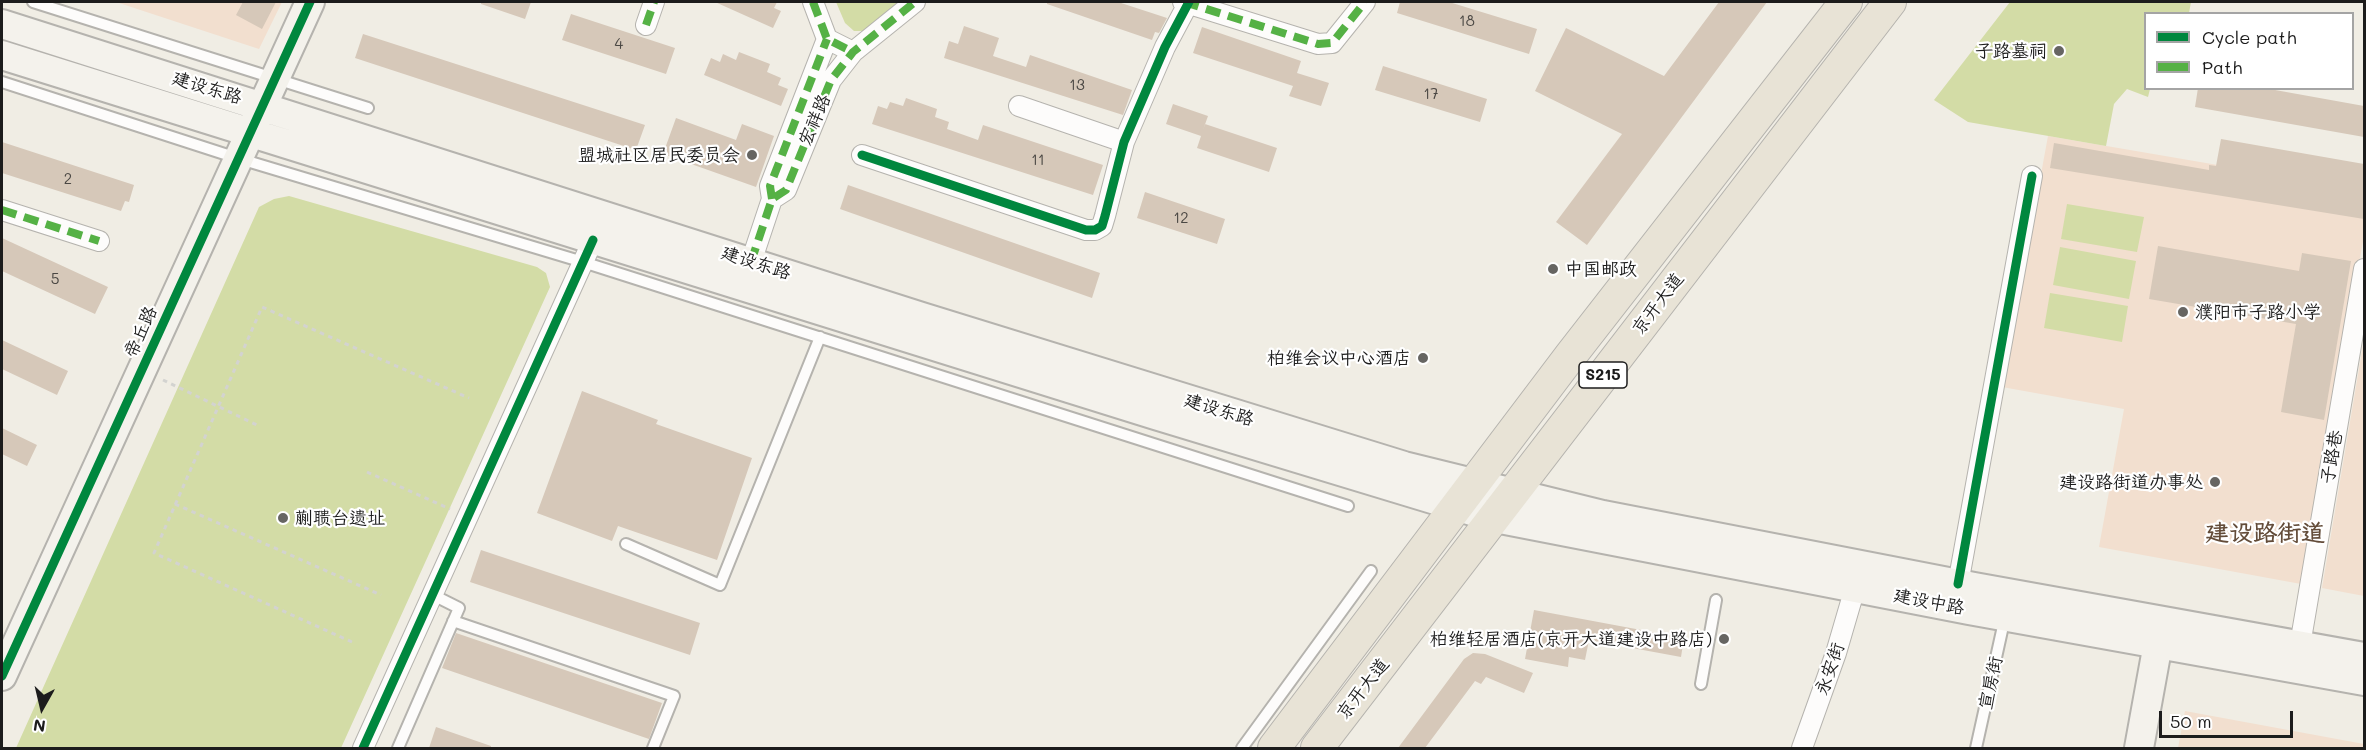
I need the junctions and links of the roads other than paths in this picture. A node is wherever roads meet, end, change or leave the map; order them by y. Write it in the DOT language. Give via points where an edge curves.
graph roads {
  1 [pos="33,2"];
  2 [pos="310,2"];
  3 [pos="654,2"];
  4 [pos="813,2"];
  5 [pos="915,2"];
  6 [pos="1186,2"];
  7 [pos="1365,2"];
  8 [pos="1846,2"];
  9 [pos="1890,2"];
  10 [pos="2,24"];
  11 [pos="646,25"];
  12 [pos="827,39"];
  13 [pos="854,52"];
  14 [pos="2,55"];
  15 [pos="275,79"];
  16 [pos="2,82"];
  17 [pos="262,105"];
  18 [pos="1019,106"];
  19 [pos="368,108"];
  20 [pos="1124,142"];
  21 [pos="243,146"];
  22 [pos="862,155"];
  23 [pos="2032,176"];
  24 [pos="772,199"];
  25 [pos="2,210"];
  26 [pos="99,241"];
  27 [pos="588,251"];
  28 [pos="751,262"];
  29 [pos="2364,269"];
  30 [pos="820,337"];
  31 [pos="1467,496"];
  32 [pos="1348,506"];
  33 [pos="1504,506"];
  34 [pos="626,544"];
  35 [pos="1371,571"];
  36 [pos="1958,584"];
  37 [pos="1855,588"];
  38 [pos="433,595"];
  39 [pos="1716,600"];
  40 [pos="2005,617"];
  41 [pos="453,621"];
  42 [pos="2160,632"];
  43 [pos="2300,645"];
  44 [pos="2364,657"];
  45 [pos="2,676"];
  46 [pos="2364,681"];
  47 [pos="1701,684"];
  48 [pos="363,748"];
  49 [pos="398,748"];
  50 [pos="653,748"];
  51 [pos="1242,748"];
  52 [pos="1274,748"];
  53 [pos="1317,748"];
  54 [pos="1802,748"];
  55 [pos="1976,748"];
  56 [pos="2139,748"];
  1 -- 15 [label="lane"];
  2 -- 15 [label="main road, 帝丘路"];
  3 -- 11 [label="street"];
  4 -- 12 [label="street"];
  5 -- 13 [label="street, 宏祥路"];
  6 -- 7 [label="street" via="1318,44 1332,43"];
  6 -- 20 [label="street"];
  8 -- 31 [label="main road, 京开大道 / S215" via="1571,355"];
  9 -- 33 [label="main road, 京开大道 / S215"];
  10 -- 17 [label="main road, 建设东路"];
  12 -- 13 [label="street"];
  12 -- 24 [label="street" via="770,186"];
  13 -- 24 [label="street, 宏祥路" via="831,80 786,190"];
  14 -- 21 [label="main road, 建设东路"];
  15 -- 17 [label="main road, 帝丘路"];
  15 -- 19 [label="lane"];
  16 -- 21 [label="lane"];
  17 -- 21 [label="main road, 帝丘路"];
  17 -- 28 [label="main road, 建设东路"];
  18 -- 20 [label="street"];
  20 -- 22 [label="street" via="1102,226 1095,230"];
  21 -- 27 [label="main road, 建设东路"];
  21 -- 45 [label="main road, 帝丘路"];
  23 -- 36 [label="street"];
  24 -- 28 [label="street, 宏祥路"];
  25 -- 26 [label="street"];
  27 -- 30 [label="lane"];
  27 -- 31 [label="main road, 建设东路"];
  27 -- 38 [label="street"];
  28 -- 31 [label="main road, 建设东路" via="1404,466"];
  29 -- 43 [label="street, 子路巷"];
  30 -- 32 [label="lane"];
  30 -- 34 [label="lane" via="720,585"];
  31 -- 33 [label="main road, 建设东路"];
  31 -- 52 [label="main road, 京开大道 / S215"];
  33 -- 36 [label="main road, 建设中路" via="1603,515"];
  33 -- 37 [label="main road, 建设中路"];
  33 -- 53 [label="main road, 京开大道 / S215"];
  35 -- 51 [label="lane"];
  36 -- 42 [label="main road, 建设中路"];
  37 -- 40 [label="main road, 建设中路"];
  37 -- 54 [label="street, 永安街"];
  38 -- 41 [label="lane" via="459,608"];
  38 -- 48 [label="street"];
  39 -- 47 [label="lane"];
  40 -- 42 [label="main road, 建设中路"];
  40 -- 55 [label="lane, 宣房街"];
  41 -- 49 [label="lane"];
  41 -- 50 [label="lane" via="674,696"];
  42 -- 43 [label="main road, 建设中路"];
  42 -- 46 [label="main road, 建设中路"];
  42 -- 56 [label="main road"];
  43 -- 44 [label="main road, 建设中路"];
}
